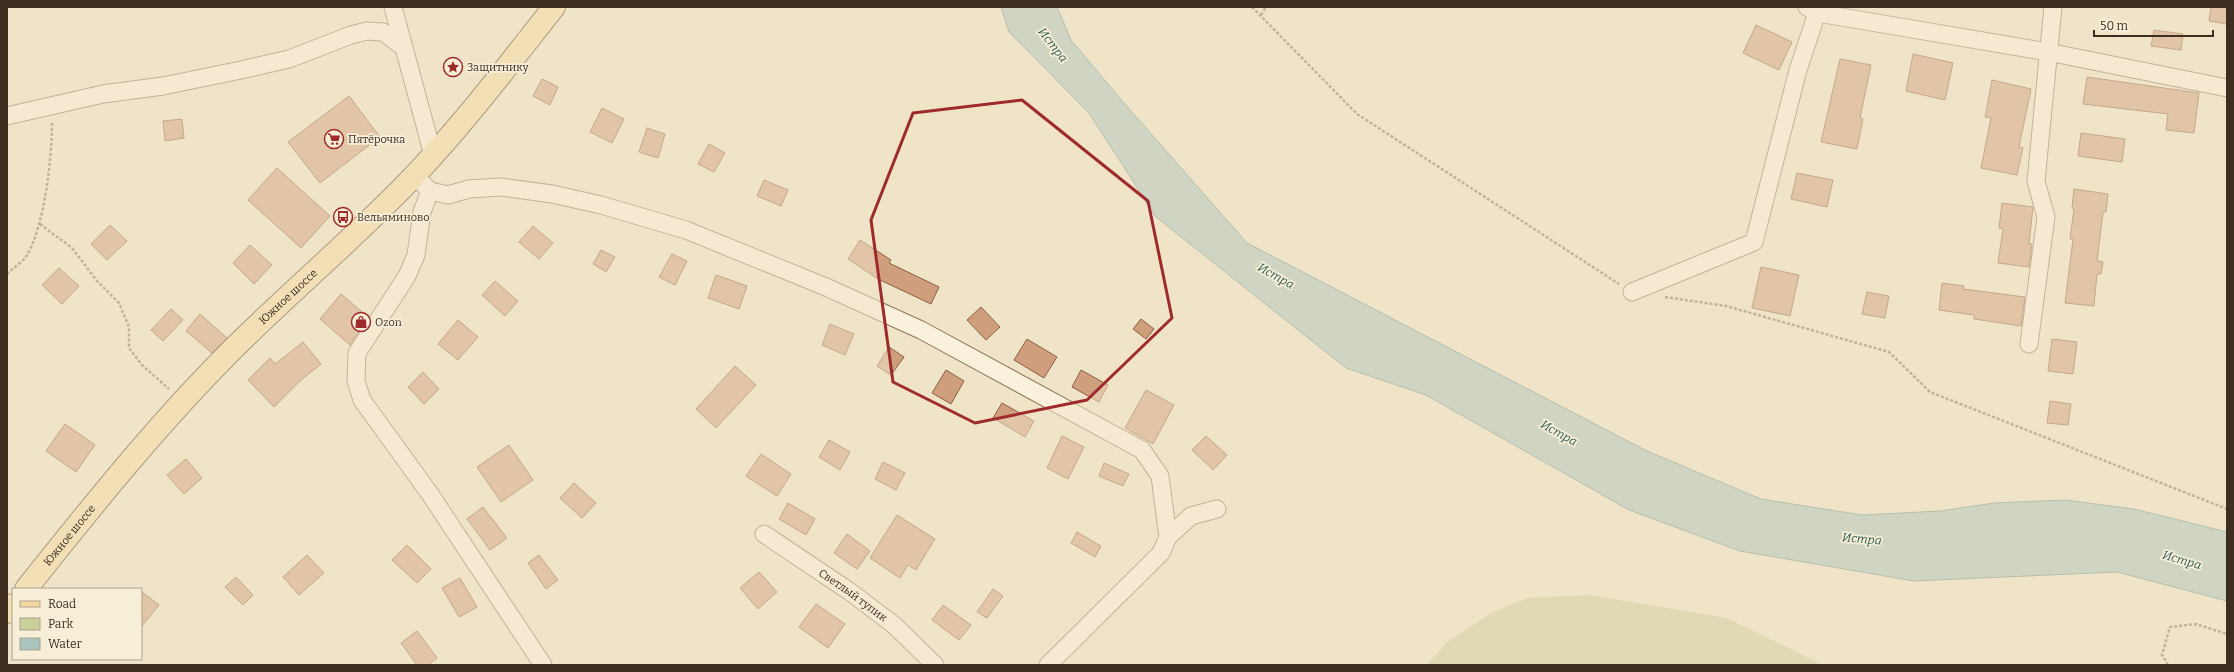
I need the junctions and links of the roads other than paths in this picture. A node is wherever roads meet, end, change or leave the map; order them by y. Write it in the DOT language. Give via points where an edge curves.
graph roads {
  1 [pos="554,7"];
  2 [pos="2053,7"];
  3 [pos="1815,9"];
  4 [pos="393,10"];
  5 [pos="384,32"];
  6 [pos="403,47"];
  7 [pos="2048,52"];
  8 [pos="2227,88"];
  9 [pos="7,116"];
  10 [pos="433,155"];
  11 [pos="415,175"];
  12 [pos="430,191"];
  13 [pos="1632,292"];
  14 [pos="2029,344"];
  15 [pos="1217,509"];
  16 [pos="764,534"];
  17 [pos="1168,537"];
  18 [pos="27,588"];
  19 [pos="542,665"];
  20 [pos="935,665"];
  21 [pos="1048,665"];
  1 -- 10 [label="main road, Южное шоссе"];
  2 -- 7 [label="street"];
  3 -- 7 [label="street"];
  3 -- 13 [label="street" via="1754,242"];
  4 -- 5 [label="street"];
  4 -- 6 [label="street"];
  5 -- 6 [label="street"];
  5 -- 9 [label="street" via="367,31 289,59 241,70 51,105"];
  6 -- 10 [label="street"];
  7 -- 8 [label="street"];
  7 -- 14 [label="street" via="2036,181 2046,217"];
  10 -- 11 [label="main road, Южное шоссе"];
  11 -- 12 [label="street"];
  11 -- 18 [label="main road, Южное шоссе" via="224,358 126,464"];
  12 -- 17 [label="street" via="448,195 469,189 501,187 552,194 601,205 686,230 826,287 921,330 1142,450 1160,476"];
  12 -- 19 [label="street" via="422,212 416,255 407,276 357,353 356,381 362,400 430,494"];
  15 -- 17 [label="street" via="1191,516"];
  16 -- 20 [label="street, Светлый тупик" via="894,625"];
  17 -- 21 [label="street" via="1161,553"];
}
